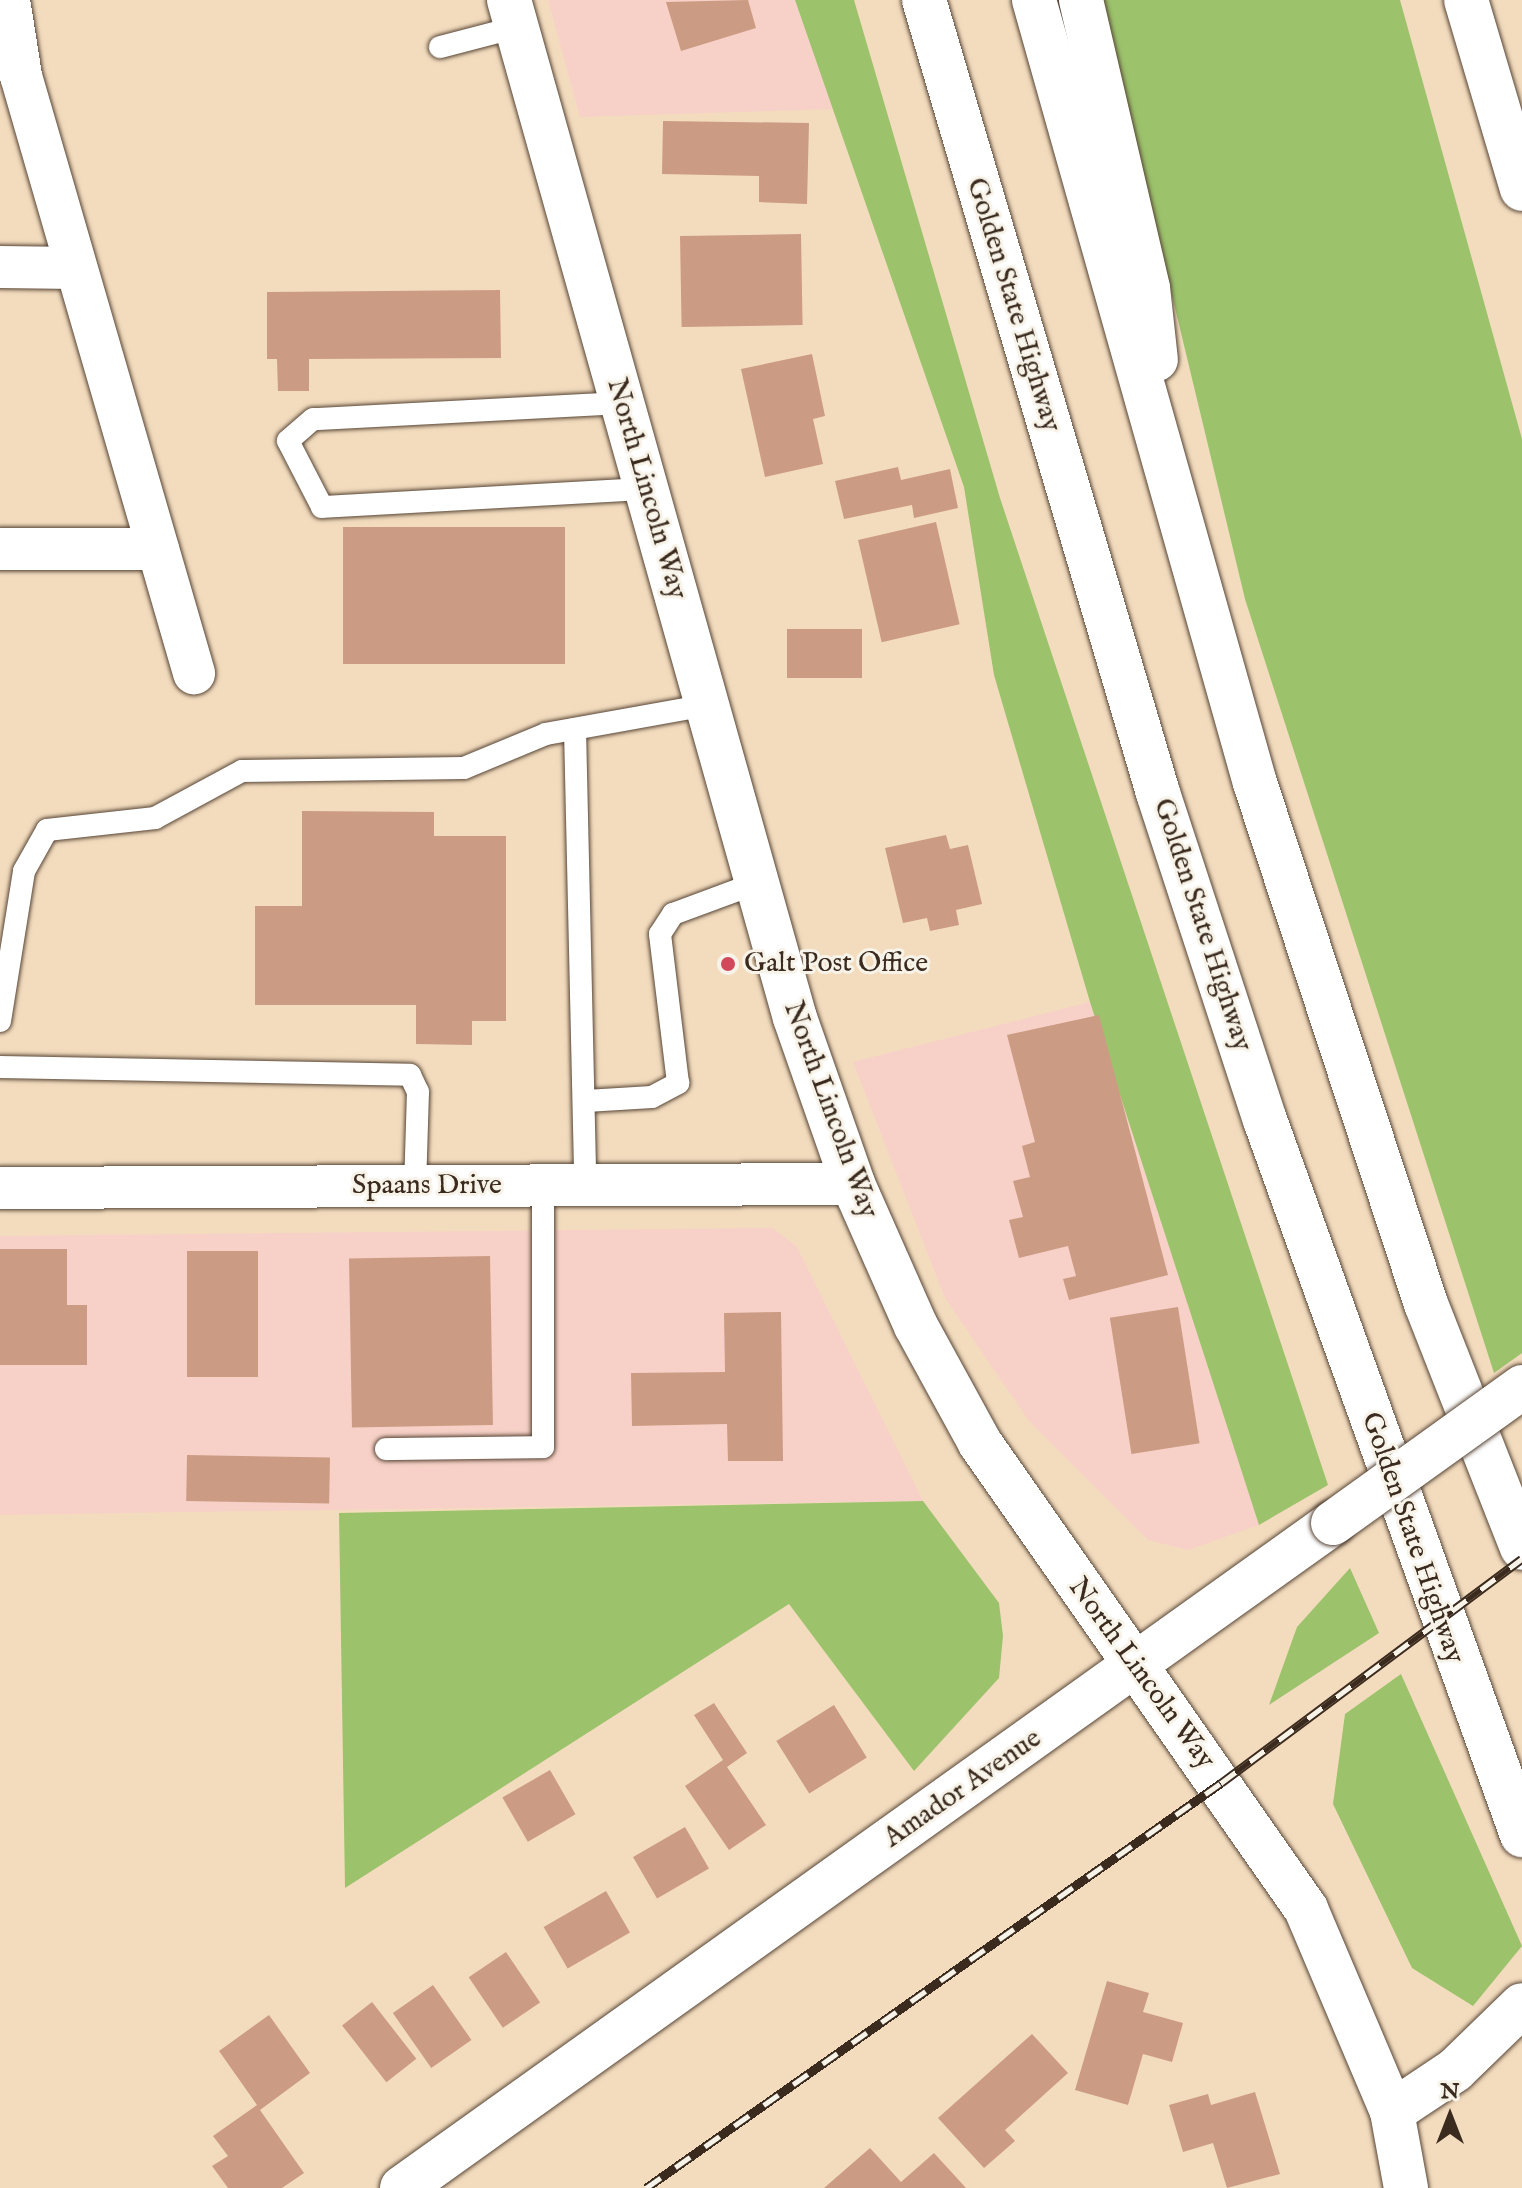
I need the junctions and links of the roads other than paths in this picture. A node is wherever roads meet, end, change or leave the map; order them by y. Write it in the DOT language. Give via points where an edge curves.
graph roads {
  1 [pos="9,0"];
  2 [pos="896,0"];
  3 [pos="924,0"];
  4 [pos="1034,0"];
  5 [pos="1081,0"];
  6 [pos="1466,0"];
  7 [pos="513,13"];
  8 [pos="440,47"];
  9 [pos="1522,189"];
  10 [pos="988,222"];
  11 [pos="0,267"];
  12 [pos="76,268"];
  13 [pos="622,403"];
  14 [pos="1169,474"];
  15 [pos="646,489"];
  16 [pos="0,549"];
  17 [pos="158,549"];
  18 [pos="194,673"];
  19 [pos="707,705"];
  20 [pos="575,729"];
  21 [pos="757,883"];
  22 [pos="0,1021"];
  23 [pos="0,1067"];
  24 [pos="586,1101"];
  25 [pos="853,1184"];
  26 [pos="543,1185"];
  27 [pos="585,1185"];
  28 [pos="415,1186"];
  29 [pos="0,1188"];
  30 [pos="1522,1387"];
  31 [pos="386,1449"];
  32 [pos="1522,1548"];
  33 [pos="1133,1667"];
  34 [pos="1522,1835"];
  35 [pos="1515,2012"];
  36 [pos="1392,2112"];
  37 [pos="402,2188"];
  38 [pos="1406,2188"];
  1 -- 12 [label="street" via="21,76"];
  2 -- 10 [label="main road"];
  3 -- 10 [label="main road, Golden State Highway"];
  4 -- 14 [label="main road"];
  5 -- 14 [label="main road" via="1148,288"];
  6 -- 9 [label="main road"];
  7 -- 8 [label="lane"];
  7 -- 13 [label="main road, North Lincoln Way"];
  10 -- 34 [label="main road, Golden State Highway" via="1260,1105"];
  11 -- 12 [label="street"];
  12 -- 17 [label="street"];
  13 -- 15 [label="main road, North Lincoln Way"];
  13 -- 15 [label="lane" via="313,419 288,441 322,507"];
  14 -- 32 [label="main road" via="1314,967 1426,1304"];
  15 -- 19 [label="main road, North Lincoln Way"];
  16 -- 17 [label="street"];
  17 -- 18 [label="street"];
  19 -- 20 [label="lane"];
  19 -- 21 [label="main road, North Lincoln Way"];
  20 -- 22 [label="lane" via="464,768 242,771 155,818 47,830 24,871"];
  20 -- 24 [label="lane"];
  21 -- 24 [label="lane" via="673,914 660,934 678,1083 652,1097"];
  21 -- 25 [label="main road, North Lincoln Way"];
  23 -- 28 [label="lane" via="410,1075 418,1092"];
  24 -- 27 [label="lane"];
  25 -- 27 [label="street, Spaans Drive"];
  25 -- 33 [label="main road, North Lincoln Way" via="916,1326 980,1443"];
  26 -- 27 [label="street, Spaans Drive"];
  26 -- 28 [label="street, Spaans Drive"];
  26 -- 31 [label="lane" via="543,1447"];
  28 -- 29 [label="street, Spaans Drive"];
  30 -- 33 [label="main road, Amador Avenue, bridge"];
  33 -- 36 [label="main road, North Lincoln Way" via="1306,1909 1341,1977"];
  33 -- 37 [label="main road, Amador Avenue"];
  35 -- 36 [label="main road" via="1455,2070"];
  36 -- 38 [label="main road, North Lincoln Way"];
}
